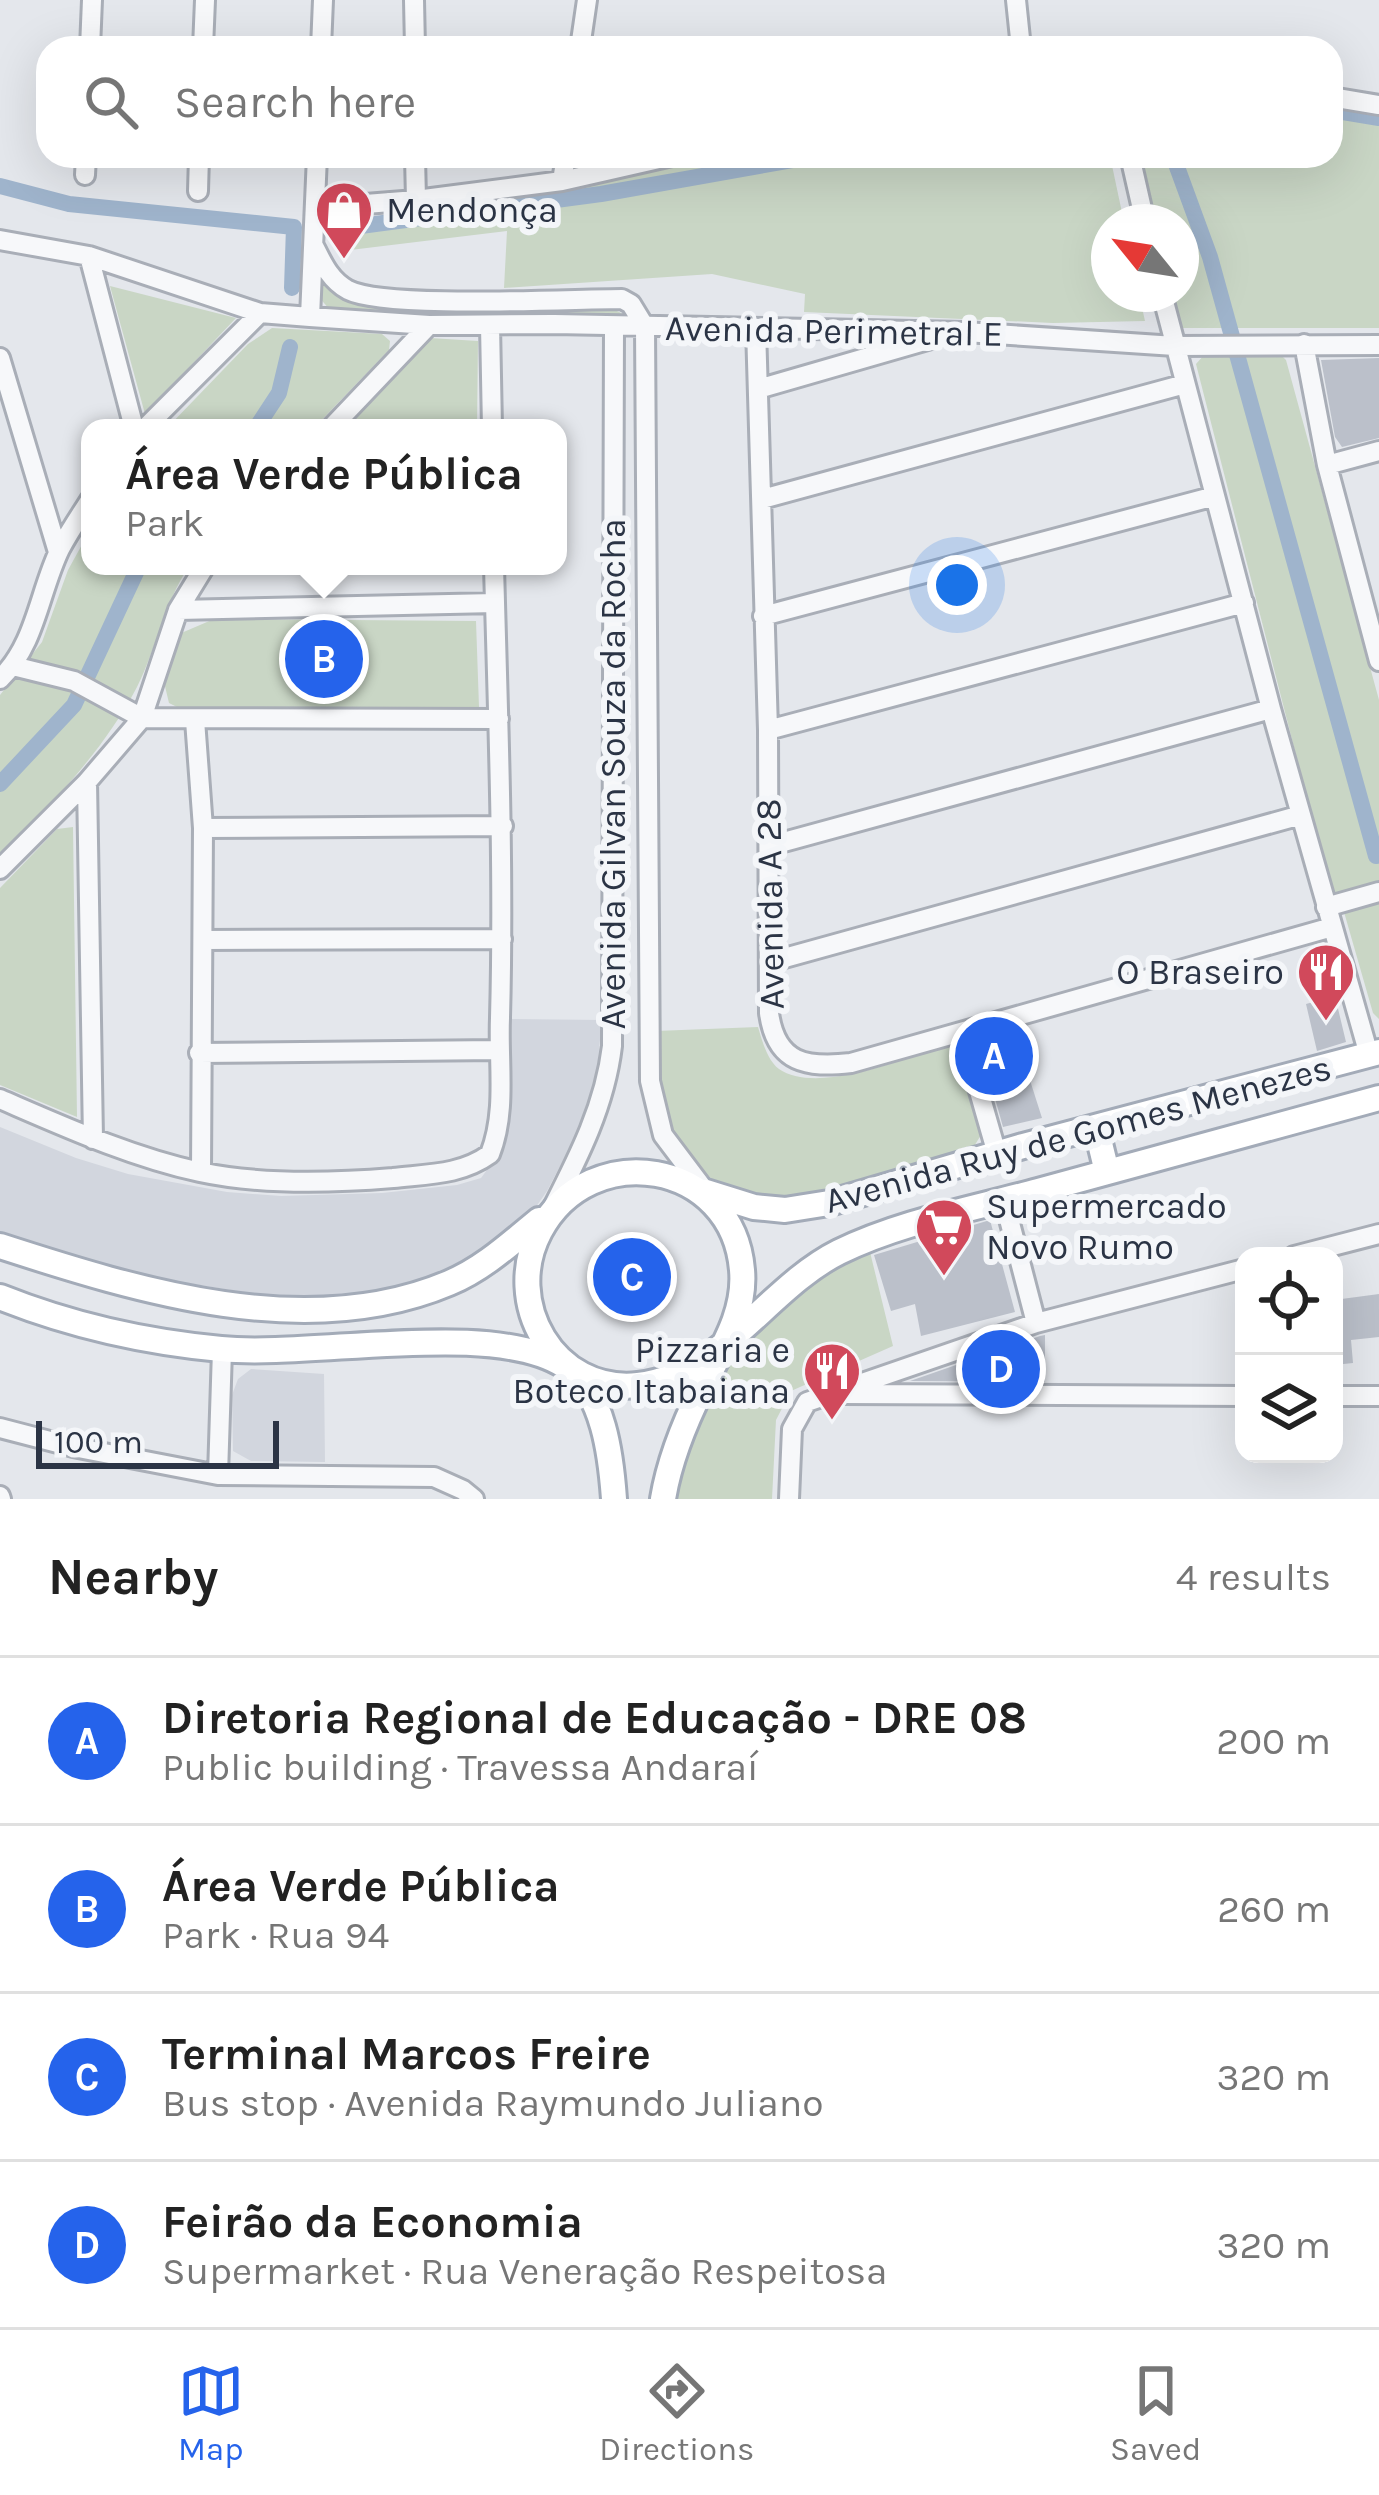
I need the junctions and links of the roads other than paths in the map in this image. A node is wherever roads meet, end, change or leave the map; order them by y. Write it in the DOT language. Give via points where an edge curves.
graph roads {
  1 [pos="92,0"];
  2 [pos="205,0"];
  3 [pos="323,0"];
  4 [pos="414,0"];
  5 [pos="587,0"];
  6 [pos="1016,0"];
  7 [pos="90,36"];
  8 [pos="204,36"];
  9 [pos="322,36"];
  10 [pos="415,36"];
  11 [pos="582,36"];
  12 [pos="1020,36"];
  13 [pos="1343,99"];
  14 [pos="1379,105"];
  15 [pos="199,168"];
  16 [pos="317,168"];
  17 [pos="416,168"];
  18 [pos="564,168"];
  19 [pos="619,168"];
  20 [pos="1133,168"];
  21 [pos="562,181"];
  22 [pos="198,191"];
  23 [pos="416,200"];
  24 [pos="1141,204"];
  25 [pos="315,208"];
  26 [pos="0,240"];
  27 [pos="314,246"];
  28 [pos="88,256"];
  29 [pos="1166,312"];
  30 [pos="260,313"];
  31 [pos="310,317"];
  32 [pos="429,325"];
  33 [pos="490,325"];
  34 [pos="614,326"];
  35 [pos="645,327"];
  36 [pos="756,328"];
  37 [pos="956,332"];
  38 [pos="1304,344"];
  39 [pos="1175,346"];
  40 [pos="1379,346"];
  41 [pos="0,358"];
  42 [pos="1185,384"];
  43 [pos="758,389"];
  44 [pos="132,419"];
  45 [pos="154,419"];
  46 [pos="340,419"];
  47 [pos="492,419"];
  48 [pos="1379,451"];
  49 [pos="1327,465"];
  50 [pos="1215,496"];
  51 [pos="762,500"];
  52 [pos="81,515"];
  53 [pos="58,552"];
  54 [pos="1379,566"];
  55 [pos="1357,573"];
  56 [pos="199,575"];
  57 [pos="494,575"];
  58 [pos="495,603"];
  59 [pos="1244,603"];
  60 [pos="178,610"];
  61 [pos="764,616"];
  62 [pos="1379,661"];
  63 [pos="7,672"];
  64 [pos="1271,709"];
  65 [pos="142,718"];
  66 [pos="499,719"];
  67 [pos="195,720"];
  68 [pos="768,730"];
  69 [pos="87,782"];
  70 [pos="1301,814"];
  71 [pos="502,826"];
  72 [pos="203,828"];
  73 [pos="769,845"];
  74 [pos="0,869"];
  75 [pos="1379,892"];
  76 [pos="1329,917"];
  77 [pos="203,940"];
  78 [pos="502,940"];
  79 [pos="770,962"];
  80 [pos="962,1031"];
  81 [pos="499,1050"];
  82 [pos="199,1053"];
  83 [pos="1374,1054"];
  84 [pos="1379,1098"];
  85 [pos="0,1100"];
  86 [pos="1096,1127"];
  87 [pos="93,1139"];
  88 [pos="997,1154"];
  89 [pos="201,1172"];
  90 [pos="1107,1172"];
  91 [pos="706,1192"];
  92 [pos="1004,1200"];
  93 [pos="550,1211"];
  94 [pos="1379,1234"];
  95 [pos="0,1246"];
  96 [pos="1329,1247"];
  97 [pos="1235,1271"];
  98 [pos="0,1297"];
  99 [pos="1036,1323"];
  100 [pos="728,1338"];
  101 [pos="222,1349"];
  102 [pos="566,1367"];
  103 [pos="826,1394"];
  104 [pos="1235,1396"];
  105 [pos="1343,1396"];
  106 [pos="1379,1396"];
  107 [pos="0,1428"];
  108 [pos="218,1475"];
  109 [pos="473,1499"];
  110 [pos="614,1499"];
  111 [pos="663,1499"];
  112 [pos="789,1499"];
  1 -- 7 [label="street"];
  2 -- 8 [label="street"];
  3 -- 9 [label="street"];
  4 -- 10 [label="street"];
  5 -- 11 [label="street"];
  6 -- 12 [label="street"];
  13 -- 14 [label="street"];
  15 -- 22 [label="street"];
  16 -- 25 [label="street"];
  17 -- 23 [label="street"];
  18 -- 21 [label="street"];
  19 -- 21 [label="street"];
  20 -- 24 [label="street"];
  21 -- 23 [label="street"];
  23 -- 25 [label="street"];
  25 -- 27 [label="street"];
  26 -- 28 [label="street, Avenida Perimetral E"];
  27 -- 31 [label="street"];
  27 -- 35 [label="street, Avenida Perimetral E" via="332,277 356,294 622,299"];
  28 -- 30 [label="street, Avenida Perimetral E"];
  28 -- 44 [label="street"];
  29 -- 39 [label="street"];
  30 -- 31 [label="street, Avenida Perimetral E"];
  30 -- 45 [label="street"];
  31 -- 32 [label="street, Avenida Perimetral E"];
  32 -- 33 [label="street, Avenida Perimetral E"];
  32 -- 46 [label="street"];
  33 -- 34 [label="street, Avenida Perimetral E"];
  33 -- 47 [label="street"];
  34 -- 35 [label="street, Avenida Perimetral E"];
  34 -- 93 [label="street, Avenida Gilvan Souza da Rocha" via="612,1046 595,1117"];
  35 -- 36 [label="street, Avenida Perimetral E"];
  35 -- 91 [label="street" via="650,1081 663,1135"];
  36 -- 37 [label="street, Avenida Perimetral E"];
  36 -- 43 [label="street, Avenida A 28"];
  37 -- 39 [label="street, Avenida Perimetral E"];
  37 -- 43 [label="street"];
  38 -- 39 [label="street, Avenida Perimetral E"];
  38 -- 40 [label="street, Avenida Perimetral E"];
  38 -- 49 [label="street"];
  39 -- 42 [label="street"];
  41 -- 53 [label="street"];
  42 -- 50 [label="street"];
  42 -- 51 [label="street"];
  43 -- 51 [label="street, Avenida A 28"];
  48 -- 49 [label="street"];
  49 -- 55 [label="street"];
  50 -- 59 [label="street"];
  50 -- 61 [label="street"];
  51 -- 61 [label="street, Avenida A 28"];
  52 -- 53 [label="street"];
  53 -- 63 [label="street"];
  54 -- 55 [label="street"];
  55 -- 62 [label="street"];
  56 -- 60 [label="street"];
  57 -- 58 [label="street"];
  58 -- 60 [label="street"];
  58 -- 66 [label="street"];
  59 -- 64 [label="street"];
  59 -- 68 [label="street"];
  60 -- 65 [label="street"];
  61 -- 68 [label="street, Avenida A 28"];
  63 -- 65 [label="street" via="74,681"];
  64 -- 70 [label="street"];
  64 -- 73 [label="street"];
  65 -- 67 [label="street"];
  65 -- 69 [label="street"];
  66 -- 67 [label="street"];
  66 -- 71 [label="street"];
  67 -- 72 [label="street"];
  68 -- 73 [label="street, Avenida A 28"];
  69 -- 74 [label="street"];
  69 -- 87 [label="street"];
  70 -- 76 [label="street"];
  70 -- 79 [label="street"];
  71 -- 72 [label="street"];
  71 -- 78 [label="street"];
  72 -- 77 [label="street"];
  73 -- 79 [label="street, Avenida A 28"];
  75 -- 76 [label="street, Avenida A 28"];
  76 -- 80 [label="street, Avenida A 28"];
  76 -- 83 [label="street"];
  77 -- 78 [label="street"];
  77 -- 82 [label="street"];
  78 -- 81 [label="street"];
  79 -- 80 [label="street, Avenida A 28" via="771,1030 785,1051 812,1066"];
  80 -- 88 [label="street"];
  81 -- 82 [label="street"];
  81 -- 89 [label="street" via="497,1132 490,1154 472,1167 363,1180"];
  82 -- 89 [label="street"];
  83 -- 86 [label="main road, Avenida Ruy de Gomes Menezes"];
  84 -- 90 [label="main road, Avenida Ruy de Gomes Menezes"];
  85 -- 87 [label="street"];
  86 -- 88 [label="main road, Avenida Ruy de Gomes Menezes"];
  86 -- 90 [label="main road"];
  87 -- 89 [label="street"];
  88 -- 91 [label="main road, Avenida Ruy de Gomes Menezes" via="785,1210"];
  90 -- 92 [label="main road, Avenida Ruy de Gomes Menezes"];
  91 -- 93 [label="main road" via="665,1176 621,1173 578,1187"];
  91 -- 100 [label="main road" via="733,1234 742,1269"];
  92 -- 99 [label="street"];
  92 -- 100 [label="main road, Avenida Ruy de Gomes Menezes" via="838,1252"];
  93 -- 95 [label="main road" via="454,1281 319,1311 97,1277"];
  93 -- 102 [label="main road" via="528,1252 524,1285 530,1316"];
  94 -- 96 [label="street"];
  97 -- 99 [label="street"];
  98 -- 101 [label="main road" via="119,1334"];
  99 -- 103 [label="street"];
  100 -- 102 [label="main road" via="666,1380 605,1384"];
  100 -- 111 [label="main road" via="699,1392"];
  101 -- 102 [label="main road" via="493,1343"];
  101 -- 108 [label="street"];
  102 -- 110 [label="main road" via="596,1405"];
  103 -- 104 [label="street"];
  103 -- 112 [label="street" via="795,1418"];
  105 -- 106 [label="street"];
  107 -- 108 [label="street"];
  108 -- 109 [label="street" via="434,1477"];
}
